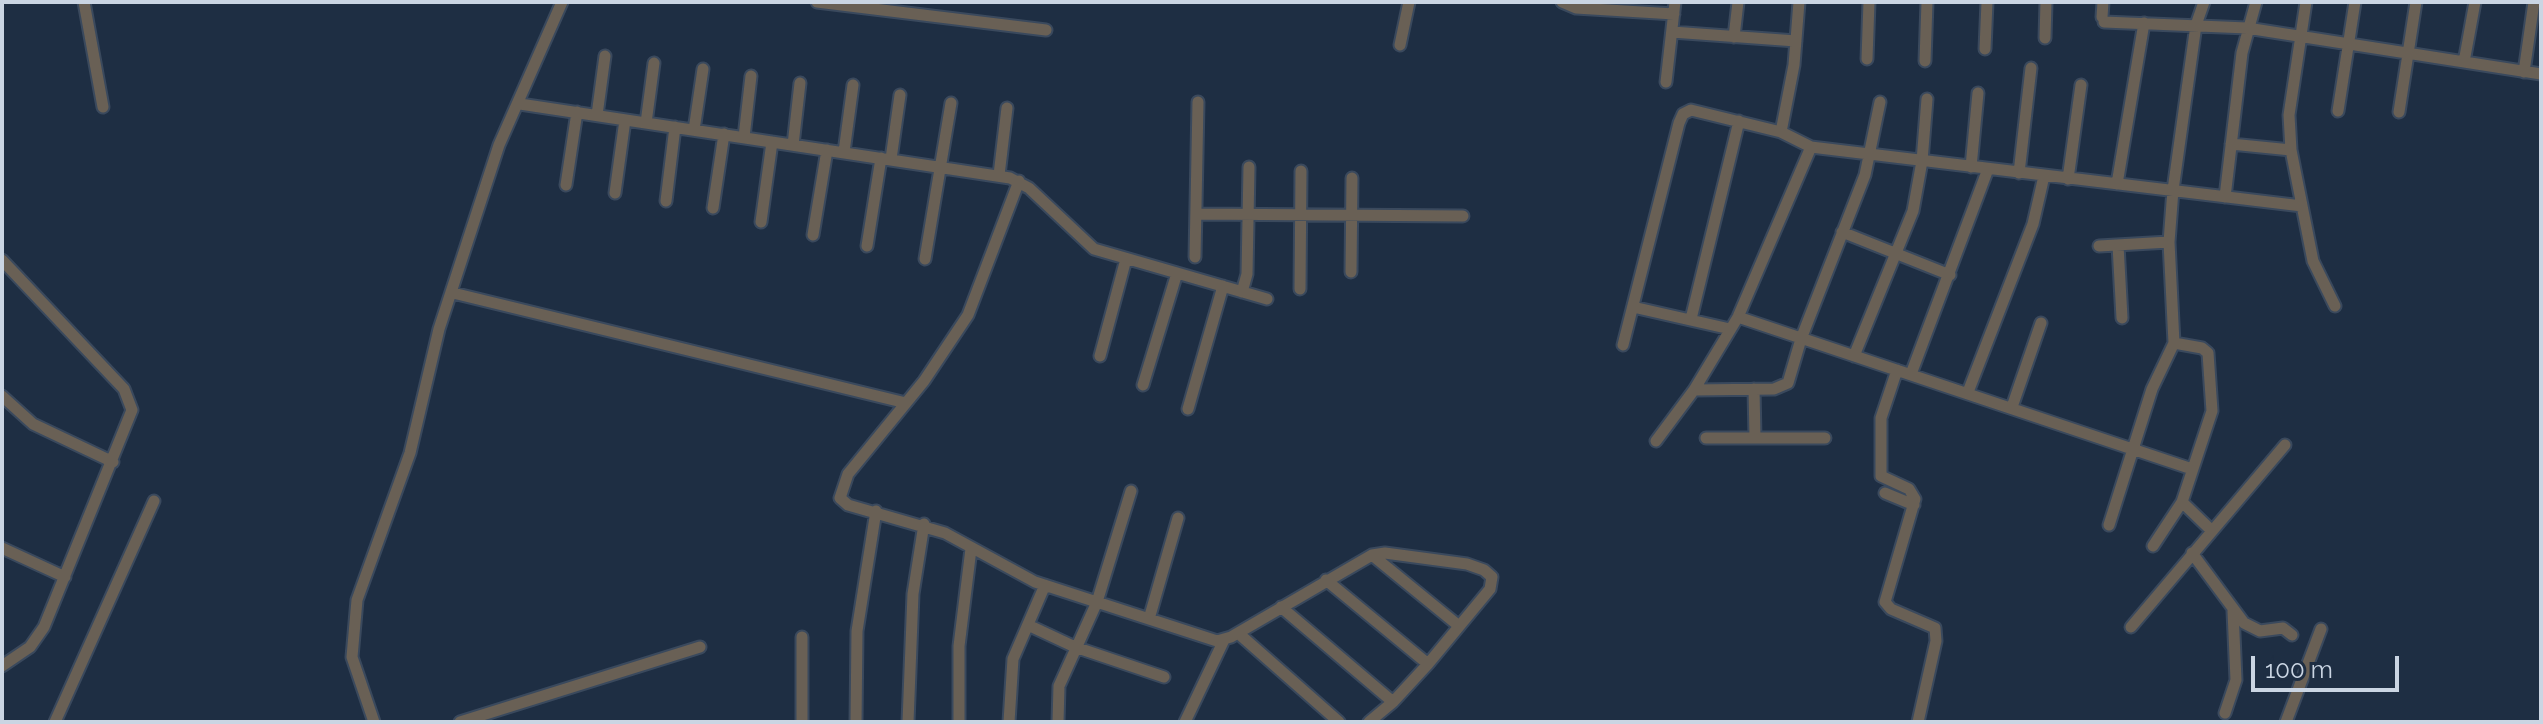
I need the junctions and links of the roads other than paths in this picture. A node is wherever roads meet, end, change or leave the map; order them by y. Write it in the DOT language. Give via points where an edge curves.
graph roads {
  1 [pos="84,2"];
  2 [pos="562,2"];
  3 [pos="817,2"];
  4 [pos="1409,2"];
  5 [pos="1562,2"];
  6 [pos="1738,2"];
  7 [pos="1799,2"];
  8 [pos="1869,2"];
  9 [pos="1927,2"];
  10 [pos="1987,2"];
  11 [pos="2046,2"];
  12 [pos="2103,2"];
  13 [pos="2204,2"];
  14 [pos="2256,2"];
  15 [pos="2306,2"];
  16 [pos="2355,2"];
  17 [pos="2416,2"];
  18 [pos="2475,2"];
  19 [pos="2534,2"];
  20 [pos="1617,6"];
  21 [pos="1675,8"];
  22 [pos="2144,23"];
  23 [pos="2196,25"];
  24 [pos="2247,28"];
  25 [pos="1046,30"];
  26 [pos="1672,32"];
  27 [pos="2299,35"];
  28 [pos="1734,37"];
  29 [pos="2045,38"];
  30 [pos="1796,41"];
  31 [pos="2349,42"];
  32 [pos="1400,45"];
  33 [pos="1985,49"];
  34 [pos="2408,52"];
  35 [pos="605,56"];
  36 [pos="1867,59"];
  37 [pos="1925,61"];
  38 [pos="2464,62"];
  39 [pos="654,63"];
  40 [pos="2031,68"];
  41 [pos="703,69"];
  42 [pos="2524,72"];
  43 [pos="2541,74"];
  44 [pos="751,76"];
  45 [pos="1666,82"];
  46 [pos="800,83"];
  47 [pos="853,85"];
  48 [pos="2081,85"];
  49 [pos="1978,93"];
  50 [pos="900,95"];
  51 [pos="1927,99"];
  52 [pos="1198,102"];
  53 [pos="1880,102"];
  54 [pos="951,103"];
  55 [pos="520,104"];
  56 [pos="103,107"];
  57 [pos="1007,108"];
  58 [pos="2338,111"];
  59 [pos="577,112"];
  60 [pos="2399,112"];
  61 [pos="597,115"];
  62 [pos="625,120"];
  63 [pos="1739,121"];
  64 [pos="646,123"];
  65 [pos="675,127"];
  66 [pos="694,130"];
  67 [pos="1781,132"];
  68 [pos="724,134"];
  69 [pos="744,137"];
  70 [pos="772,142"];
  71 [pos="2231,144"];
  72 [pos="793,145"];
  73 [pos="1811,147"];
  74 [pos="827,150"];
  75 [pos="2291,150"];
  76 [pos="844,152"];
  77 [pos="1870,154"];
  78 [pos="886,158"];
  79 [pos="1922,161"];
  80 [pos="941,167"];
  81 [pos="1249,167"];
  82 [pos="1971,167"];
  83 [pos="1988,169"];
  84 [pos="1301,171"];
  85 [pos="2019,173"];
  86 [pos="999,175"];
  87 [pos="2044,176"];
  88 [pos="1352,178"];
  89 [pos="2068,179"];
  90 [pos="1019,181"];
  91 [pos="2117,184"];
  92 [pos="566,185"];
  93 [pos="2173,190"];
  94 [pos="615,193"];
  95 [pos="2225,197"];
  96 [pos="666,201"];
  97 [pos="2302,206"];
  98 [pos="713,208"];
  99 [pos="1196,214"];
  100 [pos="1248,215"];
  101 [pos="1301,215"];
  102 [pos="1351,215"];
  103 [pos="1463,216"];
  104 [pos="761,222"];
  105 [pos="1842,232"];
  106 [pos="813,235"];
  107 [pos="2169,242"];
  108 [pos="2118,245"];
  109 [pos="867,246"];
  110 [pos="2099,246"];
  111 [pos="1897,254"];
  112 [pos="1195,257"];
  113 [pos="925,259"];
  114 [pos="1126,259"];
  115 [pos="2,260"];
  116 [pos="1351,272"];
  117 [pos="1177,273"];
  118 [pos="1950,275"];
  119 [pos="1223,286"];
  120 [pos="1300,289"];
  121 [pos="1242,292"];
  122 [pos="453,293"];
  123 [pos="1267,299"];
  124 [pos="2335,306"];
  125 [pos="1633,307"];
  126 [pos="1738,317"];
  127 [pos="2122,318"];
  128 [pos="1691,319"];
  129 [pos="2041,323"];
  130 [pos="1730,329"];
  131 [pos="1801,339"];
  132 [pos="2174,343"];
  133 [pos="1623,345"];
  134 [pos="1100,356"];
  135 [pos="1854,356"];
  136 [pos="1897,370"];
  137 [pos="1911,374"];
  138 [pos="1143,385"];
  139 [pos="1754,389"];
  140 [pos="1694,390"];
  141 [pos="1968,392"];
  142 [pos="3,398"];
  143 [pos="906,403"];
  144 [pos="2012,407"];
  145 [pos="1188,409"];
  146 [pos="1706,438"];
  147 [pos="1755,438"];
  148 [pos="1825,438"];
  149 [pos="1656,441"];
  150 [pos="2285,445"];
  151 [pos="2132,449"];
  152 [pos="113,462"];
  153 [pos="2192,469"];
  154 [pos="1131,491"];
  155 [pos="1885,493"];
  156 [pos="154,501"];
  157 [pos="2182,502"];
  158 [pos="1914,505"];
  159 [pos="876,511"];
  160 [pos="1178,518"];
  161 [pos="924,524"];
  162 [pos="2109,525"];
  163 [pos="2211,530"];
  164 [pos="2153,546"];
  165 [pos="2,548"];
  166 [pos="971,549"];
  167 [pos="2192,553"];
  168 [pos="1372,555"];
  169 [pos="65,577"];
  170 [pos="1326,580"];
  171 [pos="1045,585"];
  172 [pos="1097,602"];
  173 [pos="1281,607"];
  174 [pos="2233,611"];
  175 [pos="1149,619"];
  176 [pos="1028,625"];
  177 [pos="1459,626"];
  178 [pos="2131,627"];
  179 [pos="2321,629"];
  180 [pos="1238,633"];
  181 [pos="2292,635"];
  182 [pos="802,637"];
  183 [pos="1224,640"];
  184 [pos="700,647"];
  185 [pos="1075,647"];
  186 [pos="1428,664"];
  187 [pos="2,666"];
  188 [pos="1164,677"];
  189 [pos="1393,702"];
  190 [pos="2225,713"];
  191 [pos="487,718"];
  192 [pos="55,722"];
  193 [pos="374,722"];
  194 [pos="460,722"];
  195 [pos="802,722"];
  196 [pos="856,722"];
  197 [pos="908,722"];
  198 [pos="959,722"];
  199 [pos="1009,722"];
  200 [pos="1058,722"];
  201 [pos="1185,722"];
  202 [pos="1339,722"];
  203 [pos="1369,722"];
  204 [pos="1918,722"];
  205 [pos="2286,722"];
  1 -- 56 [label="street"];
  2 -- 55 [label="street"];
  3 -- 25 [label="street"];
  4 -- 32 [label="street"];
  5 -- 20 [label="street" via="1576,8"];
  6 -- 28 [label="street"];
  7 -- 30 [label="street"];
  8 -- 36 [label="street"];
  9 -- 37 [label="street"];
  10 -- 33 [label="street"];
  11 -- 29 [label="street"];
  12 -- 22 [label="street" via="2103,20"];
  13 -- 23 [label="street"];
  14 -- 24 [label="street"];
  15 -- 27 [label="street"];
  16 -- 31 [label="street"];
  17 -- 34 [label="street"];
  18 -- 38 [label="street"];
  19 -- 42 [label="street"];
  20 -- 21 [label="street"];
  21 -- 26 [label="street"];
  22 -- 23 [label="street"];
  22 -- 91 [label="street"];
  23 -- 24 [label="street"];
  23 -- 93 [label="street"];
  24 -- 27 [label="street"];
  24 -- 71 [label="street"];
  26 -- 28 [label="street"];
  26 -- 45 [label="street"];
  27 -- 31 [label="street"];
  27 -- 75 [label="street" via="2289,115"];
  28 -- 30 [label="street"];
  30 -- 67 [label="street"];
  31 -- 34 [label="street"];
  31 -- 58 [label="street"];
  34 -- 38 [label="street"];
  34 -- 60 [label="street"];
  35 -- 61 [label="street"];
  38 -- 42 [label="street"];
  39 -- 64 [label="street"];
  40 -- 85 [label="street"];
  41 -- 66 [label="street"];
  42 -- 43 [label="street"];
  44 -- 69 [label="street"];
  46 -- 72 [label="street"];
  47 -- 76 [label="street"];
  48 -- 89 [label="street"];
  49 -- 82 [label="street"];
  50 -- 78 [label="street"];
  51 -- 79 [label="street"];
  52 -- 99 [label="street"];
  53 -- 77 [label="street"];
  54 -- 80 [label="street"];
  55 -- 59 [label="street"];
  55 -- 122 [label="street" via="499,145"];
  57 -- 86 [label="street"];
  59 -- 61 [label="street"];
  59 -- 92 [label="street"];
  61 -- 62 [label="street"];
  62 -- 64 [label="street"];
  62 -- 94 [label="street"];
  63 -- 67 [label="street"];
  63 -- 125 [label="street" via="1699,111 1683,114"];
  63 -- 128 [label="street"];
  64 -- 65 [label="street"];
  65 -- 66 [label="street"];
  65 -- 96 [label="street"];
  66 -- 68 [label="street"];
  67 -- 73 [label="street"];
  68 -- 69 [label="street"];
  68 -- 98 [label="street"];
  69 -- 70 [label="street"];
  70 -- 72 [label="street"];
  70 -- 104 [label="street"];
  71 -- 75 [label="street"];
  71 -- 95 [label="street"];
  72 -- 74 [label="street"];
  73 -- 77 [label="street"];
  73 -- 126 [label="street"];
  74 -- 76 [label="street"];
  74 -- 106 [label="street"];
  75 -- 97 [label="street"];
  76 -- 78 [label="street"];
  77 -- 79 [label="street"];
  77 -- 105 [label="street"];
  78 -- 80 [label="street"];
  78 -- 109 [label="street"];
  79 -- 82 [label="street"];
  79 -- 111 [label="street" via="1913,211"];
  80 -- 86 [label="street"];
  80 -- 113 [label="street"];
  81 -- 100 [label="street"];
  82 -- 83 [label="street"];
  83 -- 85 [label="street"];
  83 -- 118 [label="street"];
  84 -- 101 [label="street"];
  85 -- 87 [label="street"];
  86 -- 90 [label="street"];
  87 -- 89 [label="street"];
  87 -- 141 [label="street" via="2033,224"];
  88 -- 102 [label="street"];
  89 -- 91 [label="street"];
  90 -- 114 [label="street" via="1094,249"];
  90 -- 143 [label="street" via="968,315"];
  91 -- 93 [label="street"];
  93 -- 95 [label="street"];
  93 -- 107 [label="street"];
  95 -- 97 [label="street"];
  97 -- 124 [label="street" via="2313,261"];
  99 -- 100 [label="street"];
  99 -- 112 [label="street"];
  100 -- 101 [label="street"];
  100 -- 121 [label="street"];
  101 -- 102 [label="street"];
  101 -- 120 [label="street"];
  102 -- 103 [label="street"];
  102 -- 116 [label="street"];
  105 -- 111 [label="street"];
  105 -- 131 [label="street"];
  107 -- 108 [label="street"];
  107 -- 132 [label="street"];
  108 -- 110 [label="street"];
  108 -- 127 [label="street"];
  111 -- 118 [label="street"];
  111 -- 135 [label="street"];
  114 -- 117 [label="street"];
  114 -- 134 [label="street"];
  115 -- 152 [label="street" via="130,400 131,416"];
  117 -- 119 [label="street"];
  117 -- 138 [label="street"];
  118 -- 137 [label="street"];
  119 -- 121 [label="street"];
  119 -- 145 [label="street"];
  121 -- 123 [label="street"];
  122 -- 143 [label="street"];
  122 -- 193 [label="street" via="428,368 410,453 357,600 352,657"];
  125 -- 128 [label="street"];
  125 -- 133 [label="street"];
  126 -- 130 [label="street"];
  126 -- 131 [label="street"];
  128 -- 130 [label="street"];
  129 -- 144 [label="street"];
  130 -- 140 [label="street"];
  131 -- 135 [label="street"];
  131 -- 139 [label="street" via="1788,383"];
  132 -- 151 [label="street"];
  132 -- 153 [label="street" via="2208,353 2211,423"];
  135 -- 136 [label="street"];
  136 -- 137 [label="street"];
  136 -- 158 [label="street" via="1881,418 1881,476 1909,489"];
  137 -- 141 [label="street"];
  139 -- 140 [label="street"];
  139 -- 147 [label="street"];
  140 -- 149 [label="street"];
  141 -- 144 [label="street"];
  142 -- 152 [label="street" via="33,424"];
  143 -- 159 [label="street" via="841,487 840,498 848,505"];
  144 -- 151 [label="street"];
  146 -- 147 [label="street"];
  147 -- 148 [label="street"];
  150 -- 163 [label="street"];
  151 -- 153 [label="street"];
  151 -- 162 [label="street"];
  152 -- 169 [label="street"];
  153 -- 157 [label="street"];
  154 -- 172 [label="street"];
  155 -- 158 [label="street"];
  156 -- 192 [label="street"];
  157 -- 163 [label="street"];
  157 -- 164 [label="street"];
  158 -- 204 [label="street" via="1885,602 1935,628"];
  159 -- 161 [label="street"];
  159 -- 196 [label="street" via="857,631"];
  160 -- 175 [label="street"];
  161 -- 166 [label="street"];
  161 -- 197 [label="street" via="913,594"];
  163 -- 167 [label="street"];
  165 -- 169 [label="street"];
  166 -- 171 [label="street"];
  166 -- 198 [label="street" via="959,646"];
  167 -- 174 [label="street"];
  167 -- 178 [label="street"];
  168 -- 170 [label="street"];
  168 -- 177 [label="street"];
  168 -- 177 [label="street" via="1484,570 1493,583"];
  169 -- 187 [label="street" via="37,639"];
  170 -- 173 [label="street"];
  170 -- 186 [label="street"];
  171 -- 172 [label="street"];
  171 -- 176 [label="street"];
  172 -- 175 [label="street"];
  172 -- 185 [label="street"];
  173 -- 180 [label="street"];
  173 -- 189 [label="street"];
  174 -- 181 [label="street" via="2260,631 2283,628"];
  174 -- 190 [label="street" via="2236,680"];
  175 -- 183 [label="street"];
  176 -- 185 [label="street"];
  176 -- 199 [label="street" via="1010,669"];
  177 -- 186 [label="street"];
  179 -- 205 [label="street"];
  180 -- 183 [label="street"];
  180 -- 202 [label="street"];
  182 -- 195 [label="street"];
  183 -- 201 [label="street"];
  184 -- 191 [label="street"];
  185 -- 188 [label="street"];
  185 -- 200 [label="street" via="1059,686"];
  186 -- 189 [label="street"];
  189 -- 203 [label="street"];
  191 -- 194 [label="street"];
}
